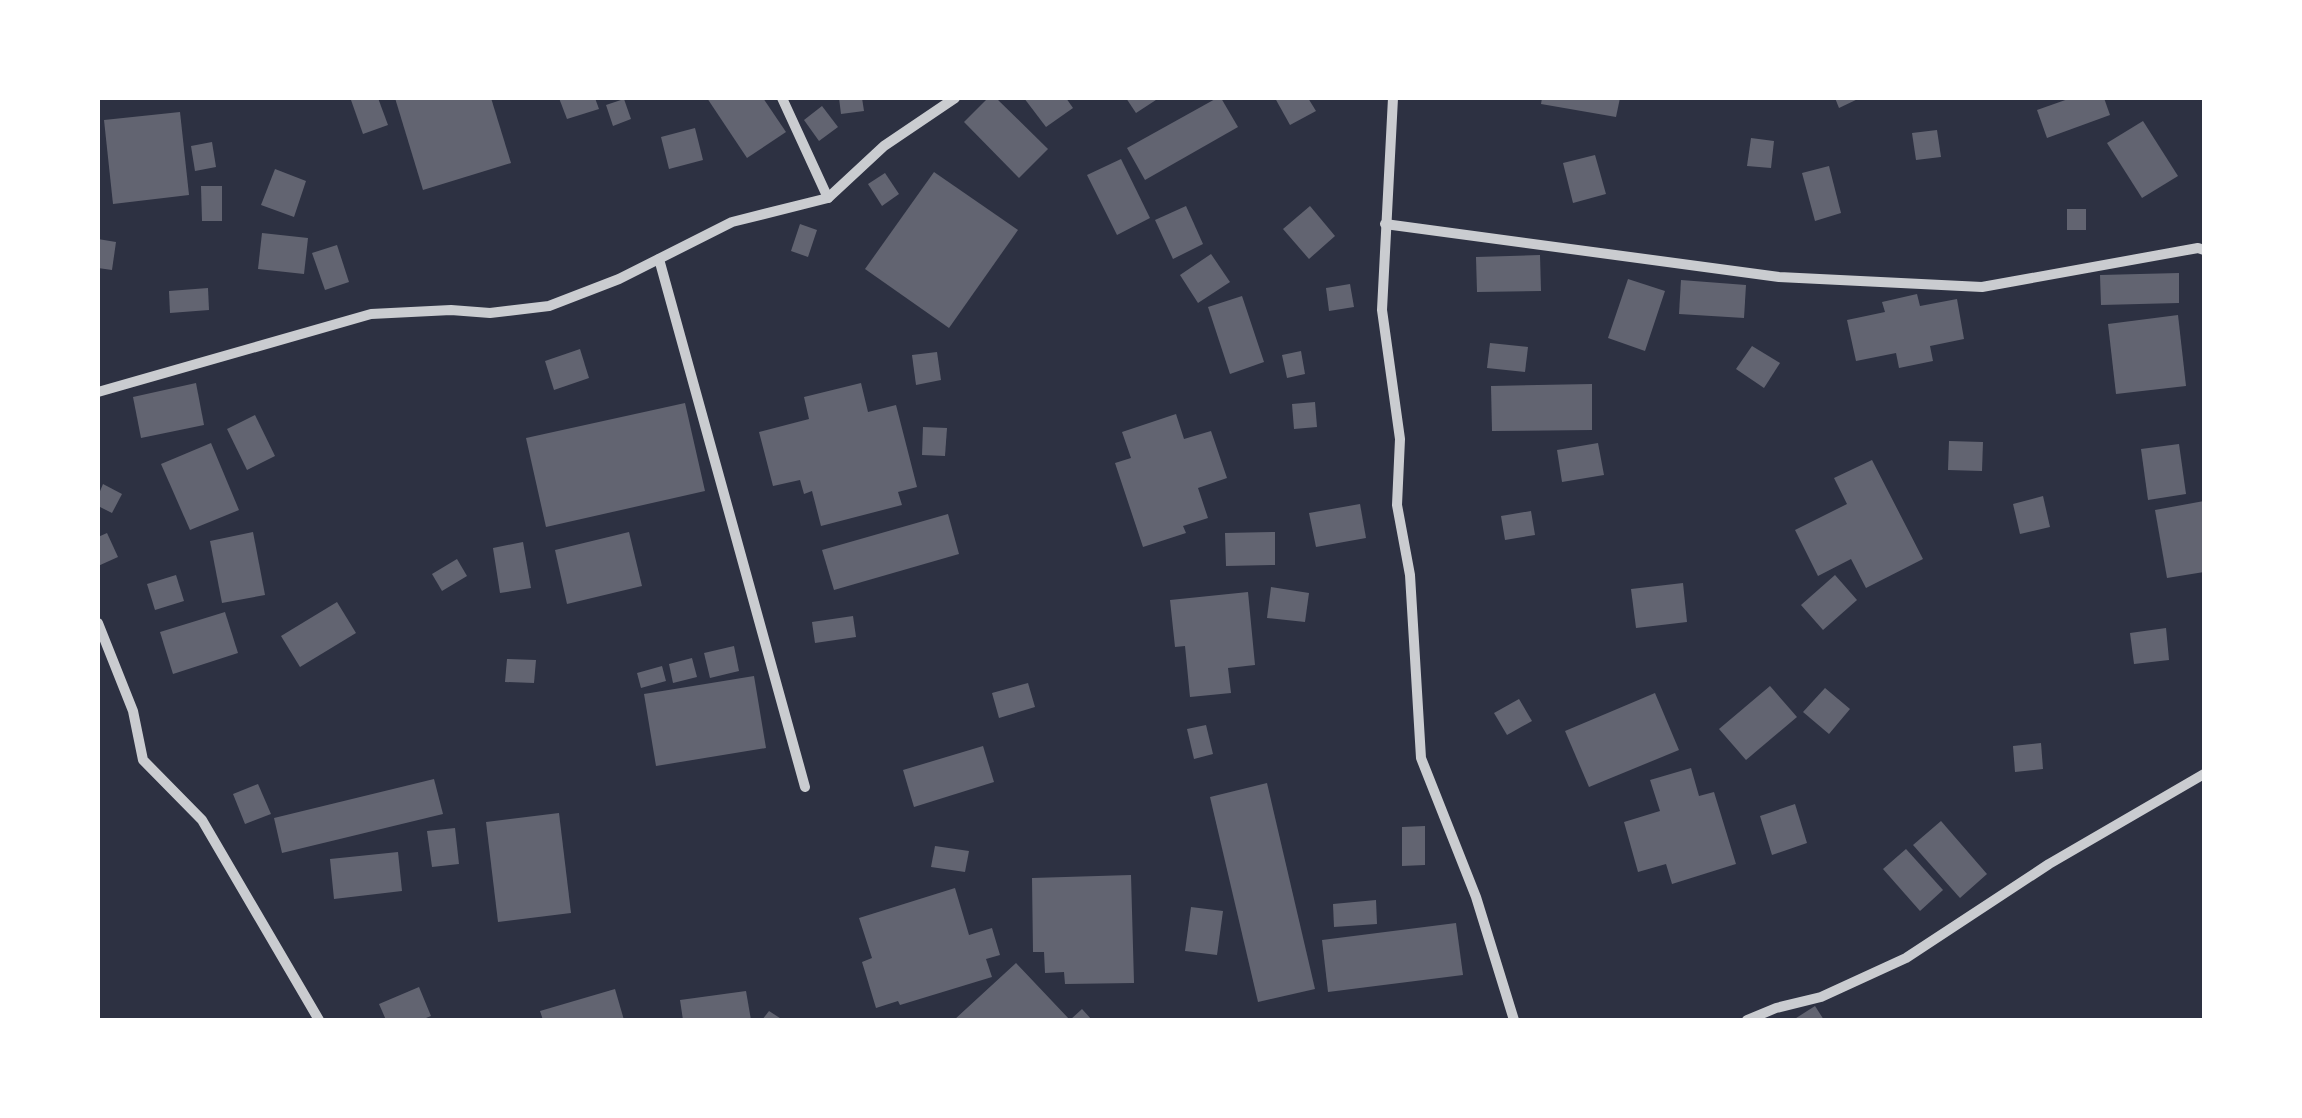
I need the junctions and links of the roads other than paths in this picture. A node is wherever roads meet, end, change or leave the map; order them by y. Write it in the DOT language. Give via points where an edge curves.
graph roads {
  1 [pos="782,98"];
  2 [pos="954,98"];
  3 [pos="1393,98"];
  4 [pos="828,198"];
  5 [pos="1385,224"];
  6 [pos="2204,250"];
  7 [pos="659,260"];
  8 [pos="98,392"];
  9 [pos="98,622"];
  10 [pos="2204,774"];
  11 [pos="804,788"];
  12 [pos="319,1020"];
  13 [pos="1514,1020"];
  14 [pos="1747,1020"];
  1 -- 4 [label="street"];
  2 -- 4 [label="street" via="884,146"];
  3 -- 5 [label="street"];
  4 -- 7 [label="street" via="732,222"];
  5 -- 6 [label="street" via="1779,277 1982,287"];
  5 -- 13 [label="street" via="1382,310 1400,438 1397,506 1410,576 1421,758 1476,897"];
  7 -- 8 [label="street" via="549,306 490,314 371,314"];
  7 -- 11 [label="street"];
  9 -- 12 [label="street" via="133,710 143,760 202,820"];
  10 -- 14 [label="street" via="1906,958 1822,997"];
}
